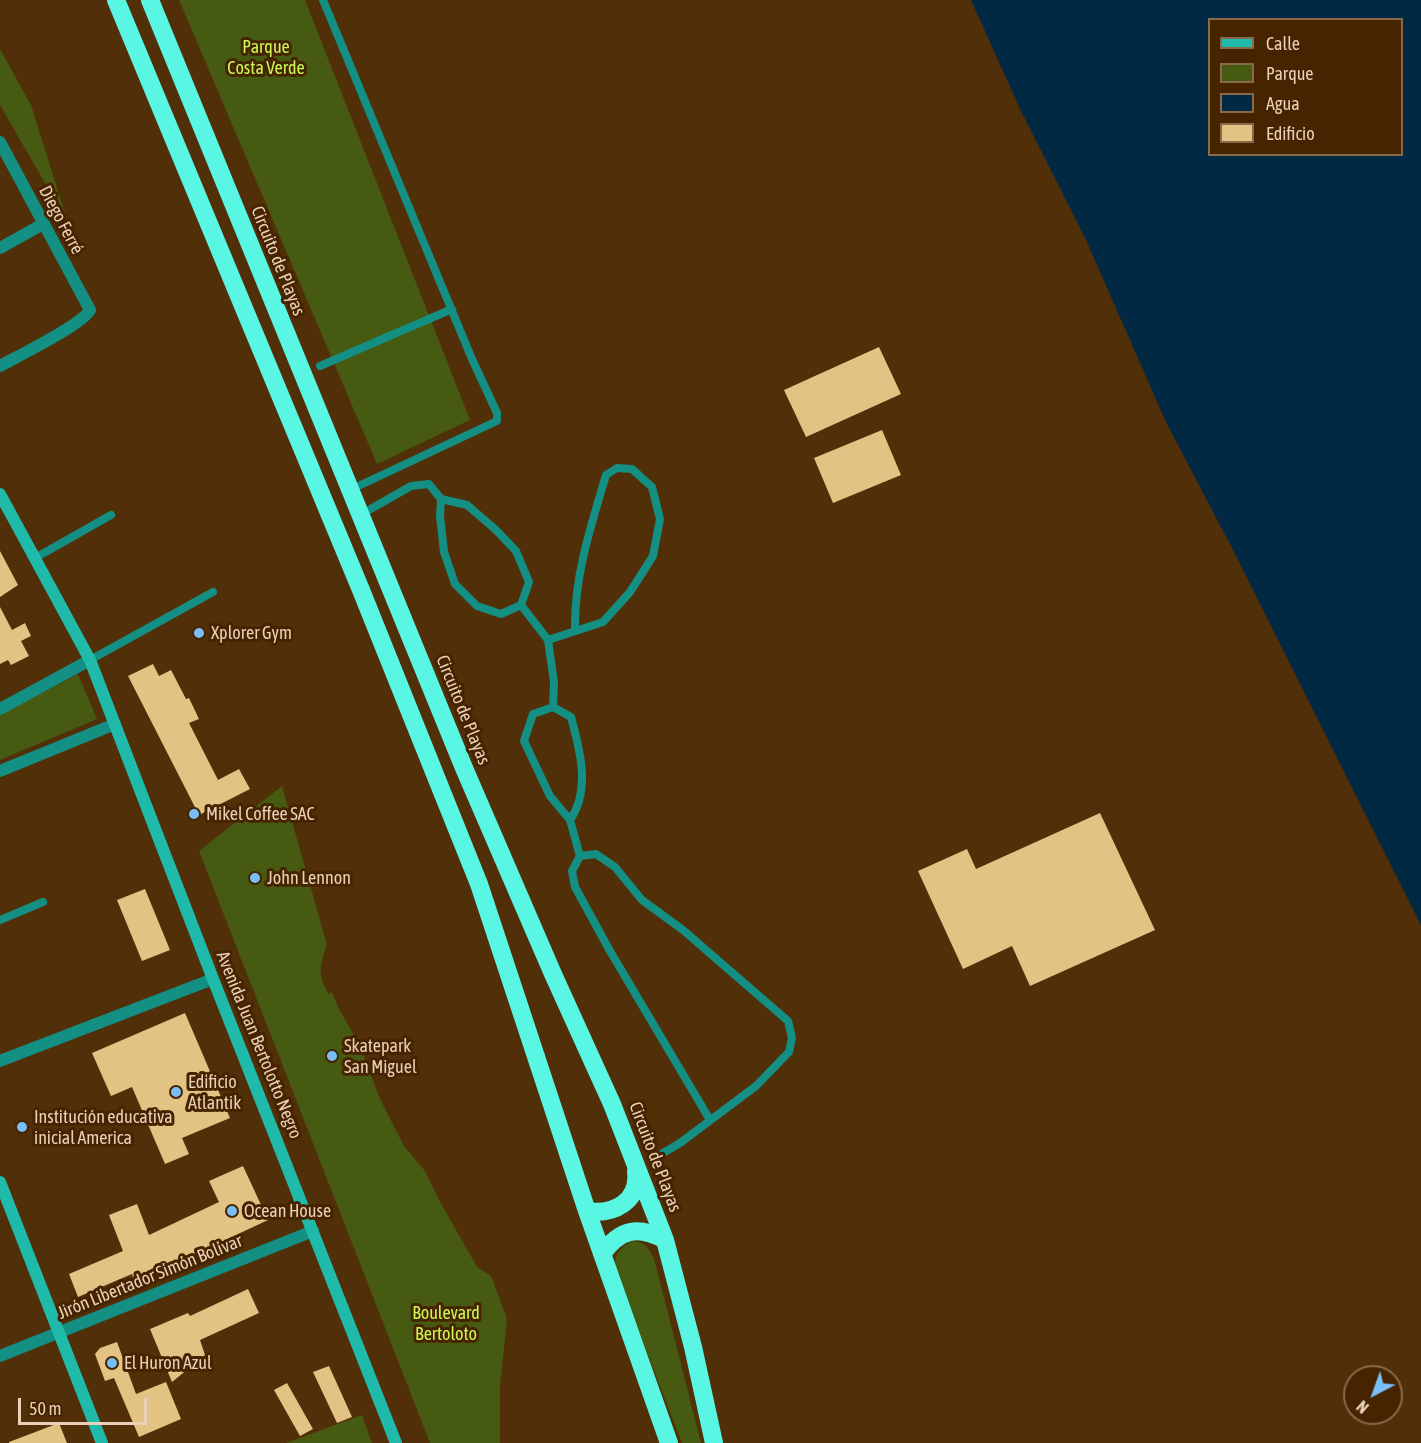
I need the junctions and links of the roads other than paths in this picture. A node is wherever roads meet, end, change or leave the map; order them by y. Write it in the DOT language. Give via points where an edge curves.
graph roads {
  1 [pos="116,0"];
  2 [pos="150,0"];
  3 [pos="323,0"];
  4 [pos="0,143"];
  5 [pos="43,224"];
  6 [pos="0,248"];
  7 [pos="452,309"];
  8 [pos="0,366"];
  9 [pos="320,366"];
  10 [pos="350,490"];
  11 [pos="0,494"];
  12 [pos="441,499"];
  13 [pos="360,514"];
  14 [pos="111,515"];
  15 [pos="35,558"];
  16 [pos="213,592"];
  17 [pos="521,605"];
  18 [pos="575,630"];
  19 [pos="548,640"];
  20 [pos="90,660"];
  21 [pos="553,707"];
  22 [pos="0,709"];
  23 [pos="116,724"];
  24 [pos="0,771"];
  25 [pos="570,820"];
  26 [pos="580,856"];
  27 [pos="43,902"];
  28 [pos="0,920"];
  29 [pos="213,979"];
  30 [pos="0,1061"];
  31 [pos="710,1120"];
  32 [pos="658,1156"];
  33 [pos="634,1164"];
  34 [pos="0,1182"];
  35 [pos="587,1211"];
  36 [pos="313,1232"];
  37 [pos="665,1240"];
  38 [pos="602,1254"];
  39 [pos="59,1333"];
  40 [pos="0,1356"];
  41 [pos="102,1443"];
  42 [pos="396,1443"];
  43 [pos="669,1443"];
  44 [pos="714,1443"];
  1 -- 35 [label="highway" via="479,884"];
  2 -- 10 [label="highway, Circuito de Playas"];
  3 -- 7 [label="lane"];
  4 -- 5 [label="street, Diego Ferré"];
  5 -- 6 [label="street"];
  5 -- 8 [label="street, Diego Ferré" via="90,310 75,324"];
  7 -- 9 [label="lane"];
  7 -- 10 [label="lane" via="498,413 497,421"];
  10 -- 13 [label="highway, Circuito de Playas"];
  11 -- 15 [label="main road, Avenida Juan Bertolotto Negro"];
  12 -- 13 [label="lane" via="429,484 411,486"];
  12 -- 17 [label="lane" via="467,505 516,551 529,582"];
  12 -- 17 [label="lane" via="444,552 455,584 477,606 501,614"];
  13 -- 33 [label="highway, Circuito de Playas" via="464,768 612,1104"];
  14 -- 15 [label="lane"];
  15 -- 20 [label="main road, Avenida Juan Bertolotto Negro"];
  16 -- 20 [label="lane"];
  17 -- 19 [label="lane"];
  18 -- 18 [label="lane" via="603,622 630,592 653,556 660,519 652,487 632,469 617,468 606,475 582,554"];
  18 -- 19 [label="lane"];
  19 -- 21 [label="lane"];
  20 -- 22 [label="street"];
  20 -- 23 [label="main road, Avenida Juan Bertolotto Negro"];
  21 -- 25 [label="lane" via="571,717 578,743 583,779 578,809"];
  21 -- 25 [label="lane" via="533,714 524,741 550,796"];
  23 -- 24 [label="street"];
  23 -- 29 [label="main road, Avenida Juan Bertolotto Negro"];
  25 -- 26 [label="lane"];
  26 -- 31 [label="lane" via="572,871 575,887"];
  26 -- 31 [label="lane" via="596,854 615,867 642,900 683,930 788,1021 792,1038 789,1052 756,1086"];
  27 -- 28 [label="lane"];
  29 -- 30 [label="street"];
  29 -- 36 [label="main road, Avenida Juan Bertolotto Negro"];
  31 -- 32 [label="lane"];
  33 -- 35 [label="highway" via="637,1178 625,1203 600,1213"];
  33 -- 37 [label="highway, Circuito de Playas"];
  34 -- 39 [label="main road"];
  35 -- 38 [label="highway"];
  36 -- 39 [label="street, Jirón Libertador Simón Bolívar"];
  36 -- 42 [label="main road, Avenida Juan Bertolotto Negro"];
  37 -- 38 [label="highway" via="637,1230 610,1242"];
  37 -- 44 [label="highway, Circuito de Playas"];
  38 -- 43 [label="highway"];
  39 -- 40 [label="street, Jirón Libertador Simón Bolívar"];
  39 -- 41 [label="main road"];
}
